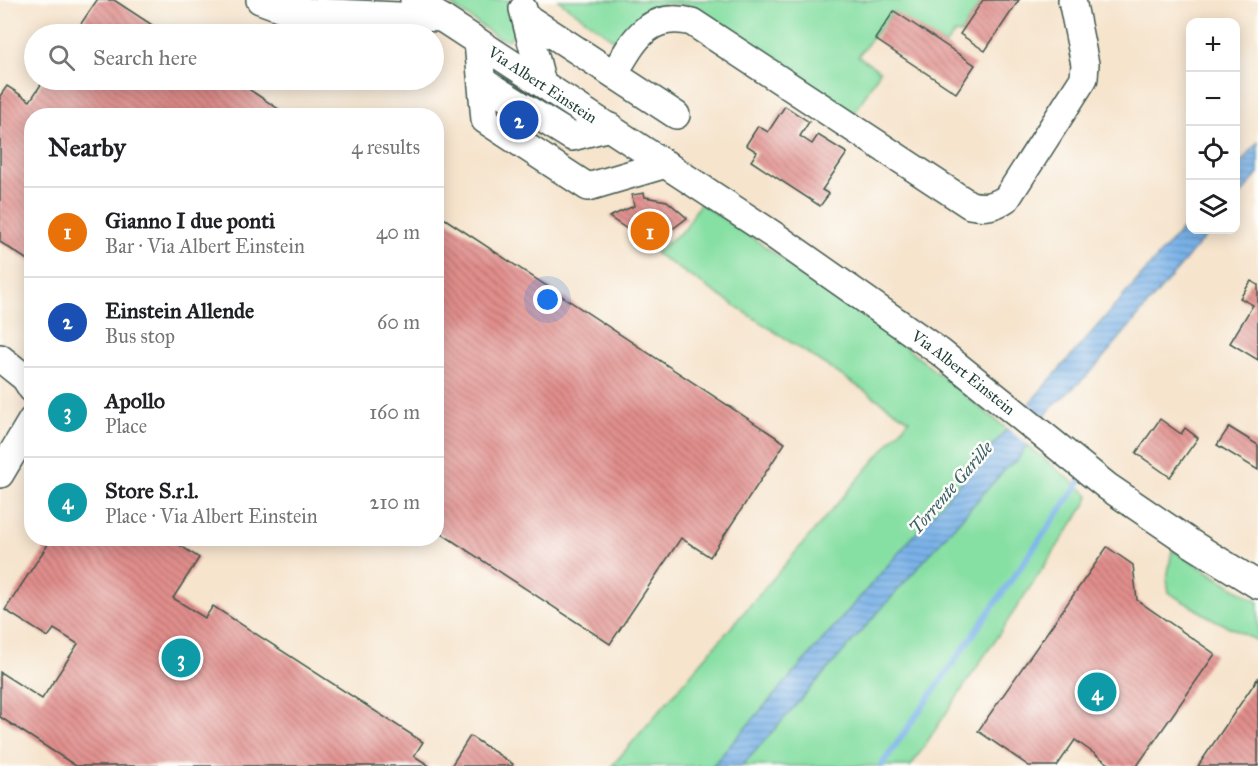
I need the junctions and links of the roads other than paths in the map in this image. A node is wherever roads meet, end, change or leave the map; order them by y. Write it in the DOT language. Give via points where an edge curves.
graph roads {
  1 [pos="260,0"];
  2 [pos="414,0"];
  3 [pos="1072,0"];
  4 [pos="523,9"];
  5 [pos="443,18"];
  6 [pos="478,42"];
  7 [pos="614,74"];
  8 [pos="482,81"];
  9 [pos="542,83"];
  10 [pos="676,115"];
  11 [pos="610,127"];
  12 [pos="666,164"];
  13 [pos="0,358"];
  14 [pos="24,377"];
  15 [pos="24,434"];
  16 [pos="0,474"];
  17 [pos="1258,585"];
  1 -- 5 [label="street" via="290,11"];
  2 -- 5 [label="street, Via Albert Einstein"];
  3 -- 7 [label="street" via="1085,64 1082,83 1007,198 983,208 969,205 692,22 676,18 651,25 637,36"];
  4 -- 7 [label="street"];
  4 -- 9 [label="street"];
  5 -- 6 [label="street, Via Albert Einstein"];
  6 -- 8 [label="street, Via Albert Einstein"];
  6 -- 9 [label="street, Via Albert Einstein"];
  7 -- 10 [label="street"];
  8 -- 11 [label="street, Via Albert Einstein" via="572,137"];
  8 -- 12 [label="street, Via Albert Einstein" via="485,120 588,187"];
  9 -- 11 [label="street, Via Albert Einstein"];
  11 -- 12 [label="street, Via Albert Einstein"];
  12 -- 17 [label="street, Via Albert Einstein" via="940,352 1108,487"];
  13 -- 14 [label="street"];
  15 -- 16 [label="street"];
}
